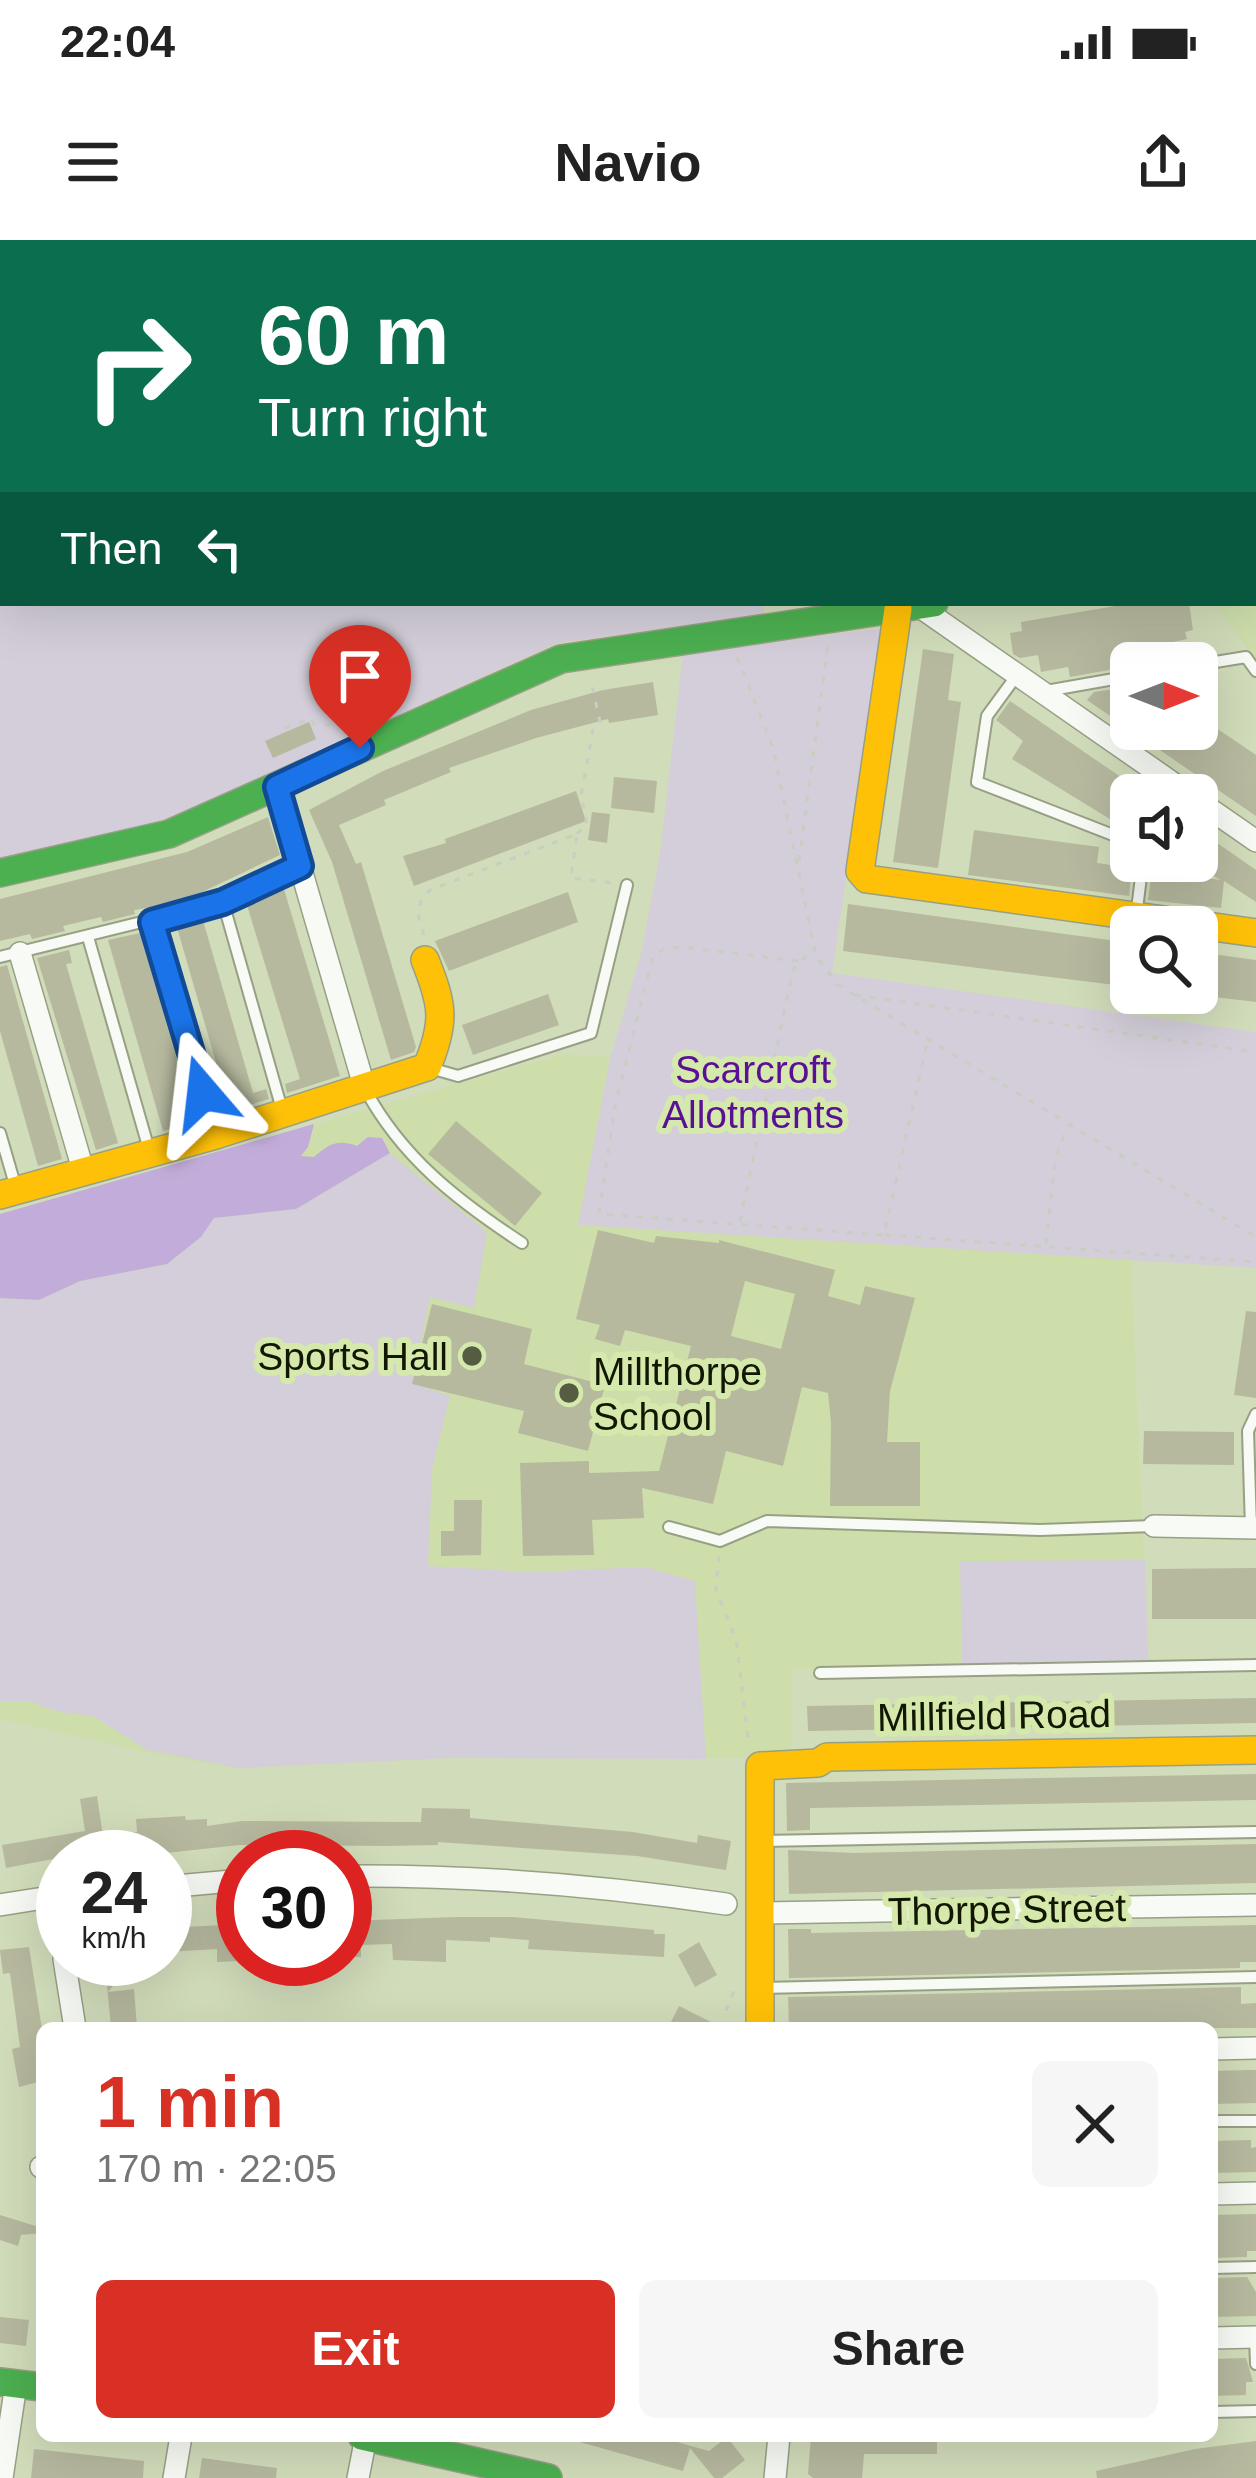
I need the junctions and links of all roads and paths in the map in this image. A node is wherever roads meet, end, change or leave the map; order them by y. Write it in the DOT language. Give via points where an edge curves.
graph roads {
  1 [pos="916,606"];
  2 [pos="831,618"];
  3 [pos="728,634"];
  4 [pos="1218,662"];
  5 [pos="1256,671"];
  6 [pos="1017,675"];
  7 [pos="591,680"];
  8 [pos="1110,680"];
  9 [pos="1041,692"];
  10 [pos="350,727"];
  11 [pos="285,728"];
  12 [pos="1160,774"];
  13 [pos="277,787"];
  14 [pos="1218,814"];
  15 [pos="577,833"];
  16 [pos="1110,834"];
  17 [pos="1256,841"];
  18 [pos="300,866"];
  19 [pos="798,869"];
  20 [pos="0,873"];
  21 [pos="627,884"];
  22 [pos="223,902"];
  23 [pos="1110,912"];
  24 [pos="152,922"];
  25 [pos="1218,928"];
  26 [pos="1256,933"];
  27 [pos="88,937"];
  28 [pos="10,955"];
  29 [pos="816,956"];
  30 [pos="425,960"];
  31 [pos="799,961"];
  32 [pos="853,994"];
  33 [pos="928,1040"];
  34 [pos="1256,1052"];
  35 [pos="427,1067"];
  36 [pos="365,1089"];
  37 [pos="284,1114"];
  38 [pos="1068,1124"];
  39 [pos="0,1133"];
  40 [pos="216,1135"];
  41 [pos="151,1154"];
  42 [pos="84,1173"];
  43 [pos="8,1193"];
  44 [pos="739,1224"];
  45 [pos="884,1235"];
  46 [pos="1256,1238"];
  47 [pos="522,1244"];
  48 [pos="1046,1244"];
  49 [pos="1256,1262"];
  50 [pos="1256,1414"];
  51 [pos="1154,1526"];
  52 [pos="670,1527"];
  53 [pos="1253,1528"];
  54 [pos="720,1541"];
  55 [pos="1256,1665"];
  56 [pos="820,1673"];
  57 [pos="1256,1750"];
  58 [pos="760,1777"];
  59 [pos="1256,1832"];
  60 [pos="759,1841"];
  61 [pos="372,1876"];
  62 [pos="36,1899"];
  63 [pos="725,1904"];
  64 [pos="0,1905"];
  65 [pos="1256,1905"];
  66 [pos="759,1912"];
  67 [pos="1256,1977"];
  68 [pos="68,1986"];
  69 [pos="759,1988"];
  70 [pos="74,2022"];
  71 [pos="760,2022"];
  72 [pos="1256,2048"];
  73 [pos="1218,2049"];
  74 [pos="1256,2120"];
  75 [pos="1218,2122"];
  76 [pos="1256,2193"];
  77 [pos="1218,2194"];
  78 [pos="1256,2267"];
  79 [pos="1218,2268"];
  80 [pos="1256,2337"];
  81 [pos="1218,2338"];
  82 [pos="1256,2364"];
  83 [pos="20,2384"];
  84 [pos="1256,2411"];
  85 [pos="1218,2413"];
  86 [pos="180,2442"];
  87 [pos="363,2442"];
  88 [pos="390,2442"];
  89 [pos="778,2442"];
  90 [pos="2,2478"];
  91 [pos="173,2478"];
  92 [pos="358,2478"];
  93 [pos="544,2478"];
  94 [pos="775,2478"];
  1 -- 2 [label="street"];
  1 -- 6 [label="street"];
  1 -- 23 [label="street" via="860,871 867,879"];
  2 -- 3 [label="street"];
  2 -- 19 [label="path"];
  3 -- 13 [label="street" via="561,659"];
  3 -- 19 [label="path" via="773,748"];
  4 -- 5 [label="lane" via="1246,657"];
  6 -- 9 [label="street"];
  6 -- 16 [label="lane" via="987,716 977,782"];
  7 -- 15 [label="path" via="600,722 581,795 587,824"];
  8 -- 9 [label="lane"];
  9 -- 12 [label="street"];
  10 -- 11 [label="path" via="310,718"];
  13 -- 18 [label="street"];
  13 -- 20 [label="street" via="169,834"];
  14 -- 17 [label="street"];
  15 -- 21 [label="path" via="571,878"];
  15 -- 30 [label="path" via="430,890 416,911 432,958"];
  18 -- 22 [label="lane"];
  18 -- 36 [label="street"];
  19 -- 29 [label="path"];
  21 -- 35 [label="lane" via="591,1033 458,1076"];
  22 -- 24 [label="lane"];
  22 -- 37 [label="lane"];
  24 -- 27 [label="lane"];
  24 -- 40 [label="street"];
  25 -- 26 [label="street"];
  27 -- 28 [label="lane"];
  27 -- 41 [label="lane"];
  28 -- 42 [label="street"];
  29 -- 31 [label="path"];
  29 -- 32 [label="path"];
  30 -- 35 [label="street" via="450,994"];
  31 -- 44 [label="path"];
  31 -- 44 [label="path" via="682,947 653,956 615,1106 598,1214"];
  32 -- 33 [label="path"];
  32 -- 34 [label="path"];
  33 -- 38 [label="path"];
  33 -- 45 [label="path"];
  35 -- 36 [label="street"];
  36 -- 37 [label="street"];
  36 -- 47 [label="lane" via="436,1181"];
  37 -- 40 [label="street"];
  38 -- 46 [label="path"];
  38 -- 48 [label="path" via="1055,1160"];
  39 -- 43 [label="lane"];
  40 -- 41 [label="street"];
  41 -- 42 [label="street"];
  42 -- 43 [label="street"];
  44 -- 45 [label="path"];
  45 -- 48 [label="path"];
  48 -- 49 [label="path"];
  50 -- 53 [label="lane" via="1248,1431"];
  51 -- 53 [label="street"];
  51 -- 54 [label="lane" via="767,1521"];
  52 -- 54 [label="lane"];
  54 -- 58 [label="path" via="716,1590 736,1639 749,1759"];
  55 -- 56 [label="lane"];
  57 -- 58 [label="street, Millfield Road" via="827,1757"];
  58 -- 60 [label="street"];
  59 -- 60 [label="lane"];
  60 -- 66 [label="street"];
  61 -- 63 [label="street" via="598,1885"];
  62 -- 64 [label="street"];
  65 -- 66 [label="street, Thorpe Street"];
  66 -- 69 [label="street"];
  67 -- 69 [label="lane"];
  68 -- 70 [label="street"];
  69 -- 71 [label="street"];
  72 -- 73 [label="street"];
  74 -- 75 [label="lane"];
  76 -- 77 [label="street"];
  78 -- 79 [label="lane"];
  80 -- 81 [label="street"];
  80 -- 82 [label="lane"];
  83 -- 90 [label="street"];
  84 -- 85 [label="lane"];
  86 -- 91 [label="street"];
  87 -- 92 [label="street"];
  88 -- 93 [label="street"];
  89 -- 94 [label="street"];
}
